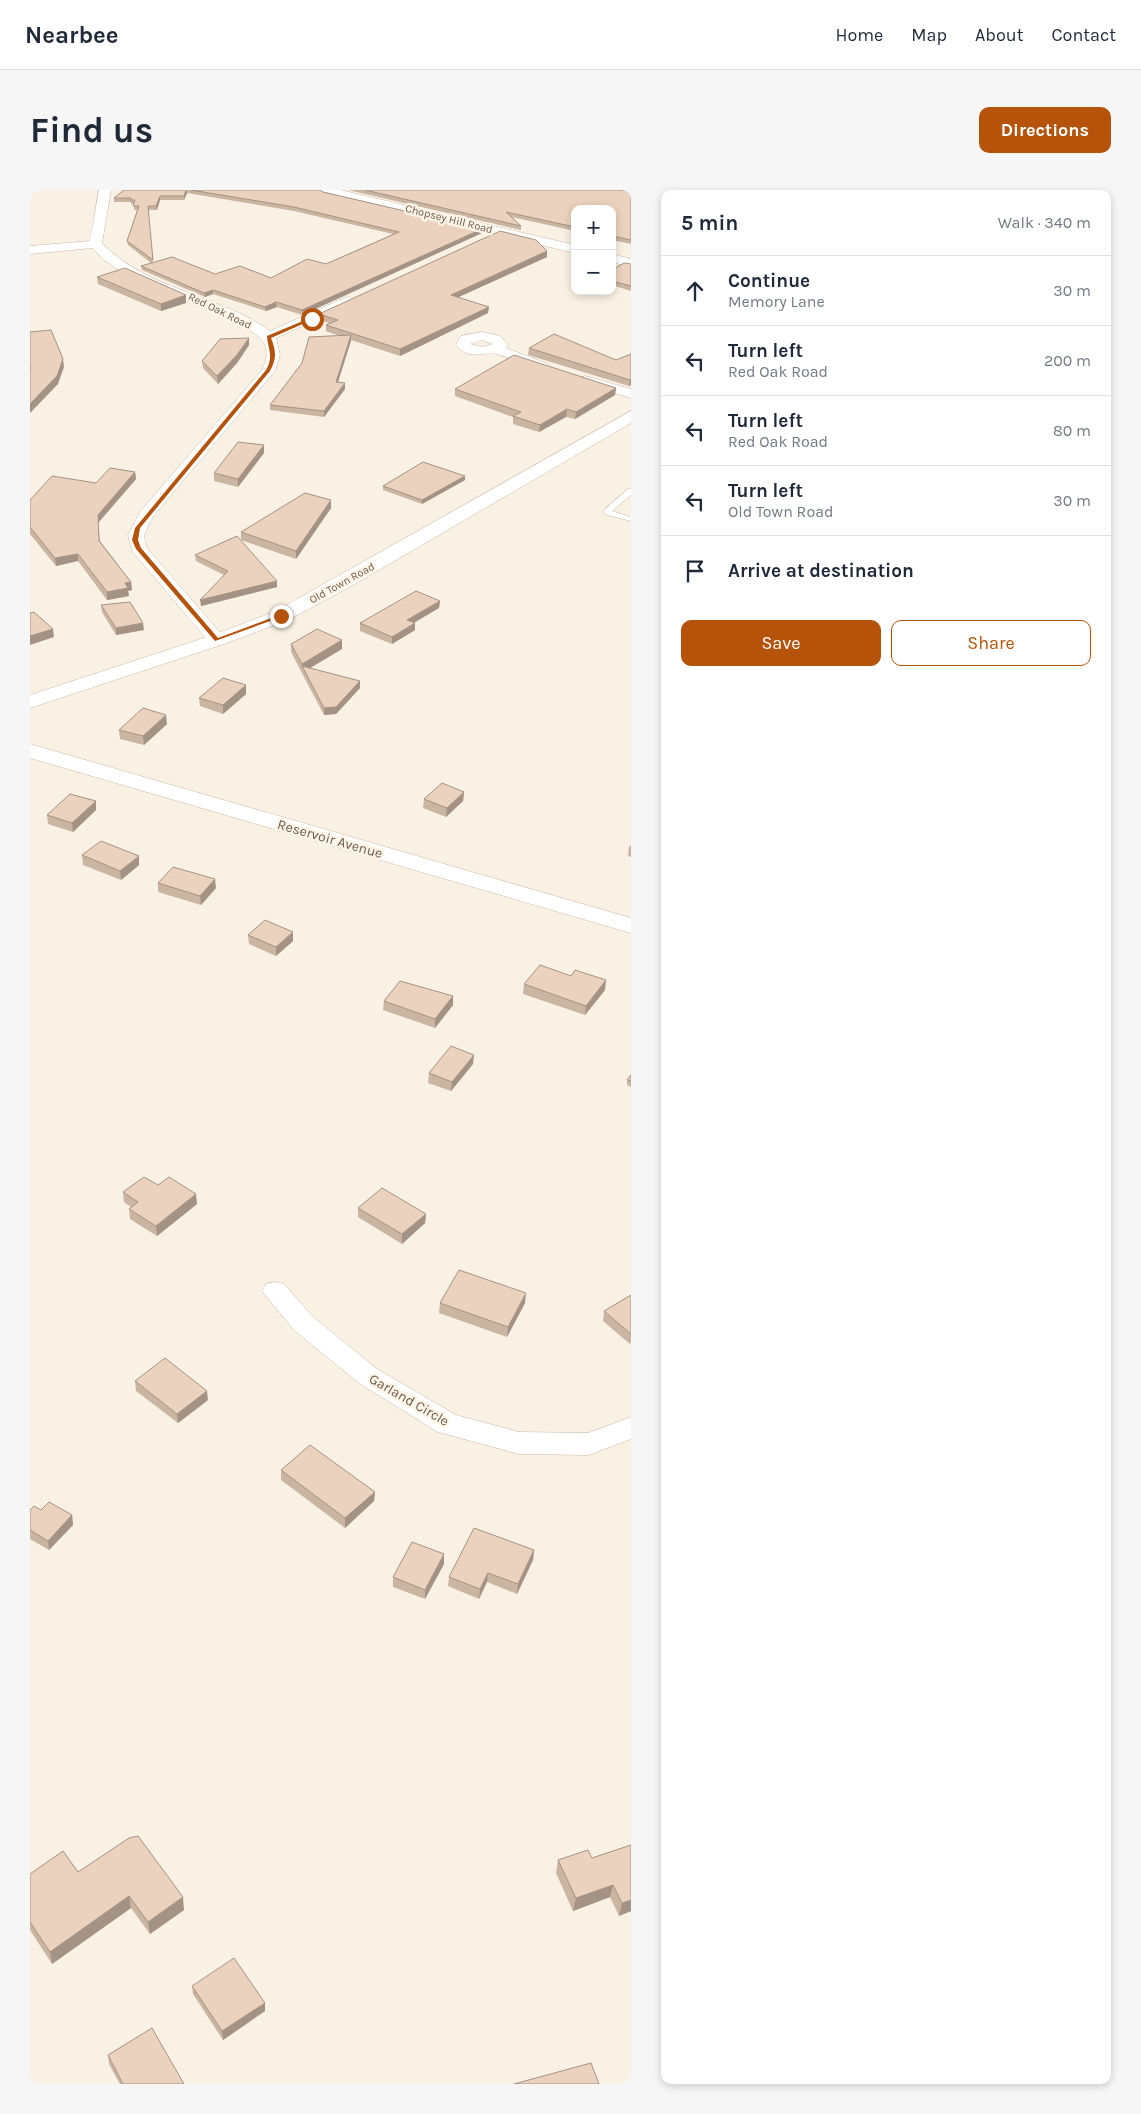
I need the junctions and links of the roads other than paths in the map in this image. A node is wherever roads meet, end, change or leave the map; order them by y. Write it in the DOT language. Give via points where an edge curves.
graph roads {
  1 [pos="105,190"];
  2 [pos="323,190"];
  3 [pos="500,232"];
  4 [pos="478,242"];
  5 [pos="96,244"];
  6 [pos="571,248"];
  7 [pos="30,250"];
  8 [pos="616,259"];
  9 [pos="631,263"];
  10 [pos="364,294"];
  11 [pos="268,337"];
  12 [pos="496,349"];
  13 [pos="631,394"];
  14 [pos="631,416"];
  15 [pos="631,491"];
  16 [pos="631,519"];
  17 [pos="217,640"];
  18 [pos="30,702"];
  19 [pos="30,750"];
  20 [pos="631,926"];
  21 [pos="275,1291"];
  22 [pos="631,1428"];
  1 -- 5 [label="street"];
  2 -- 3 [label="main road, Chopsey Hill Road"];
  3 -- 4 [label="street"];
  3 -- 6 [label="main road, Chopsey Hill Road"];
  5 -- 7 [label="street"];
  5 -- 11 [label="street, Red Oak Road" via="124,268 230,314"];
  8 -- 9 [label="main road"];
  10 -- 11 [label="street"];
  11 -- 17 [label="street, Red Oak Road" via="274,353 268,371 137,528 135,540 138,548"];
  12 -- 13 [label="street"];
  14 -- 17 [label="main road, Old Town Road" via="341,584 281,616"];
  15 -- 16 [label="lane" via="607,512"];
  17 -- 18 [label="main road, Old Town Road"];
  19 -- 20 [label="main road, Reservoir Avenue"];
  21 -- 22 [label="street, Garland Circle" via="303,1323 368,1376 448,1424 519,1443 589,1444"];
}
